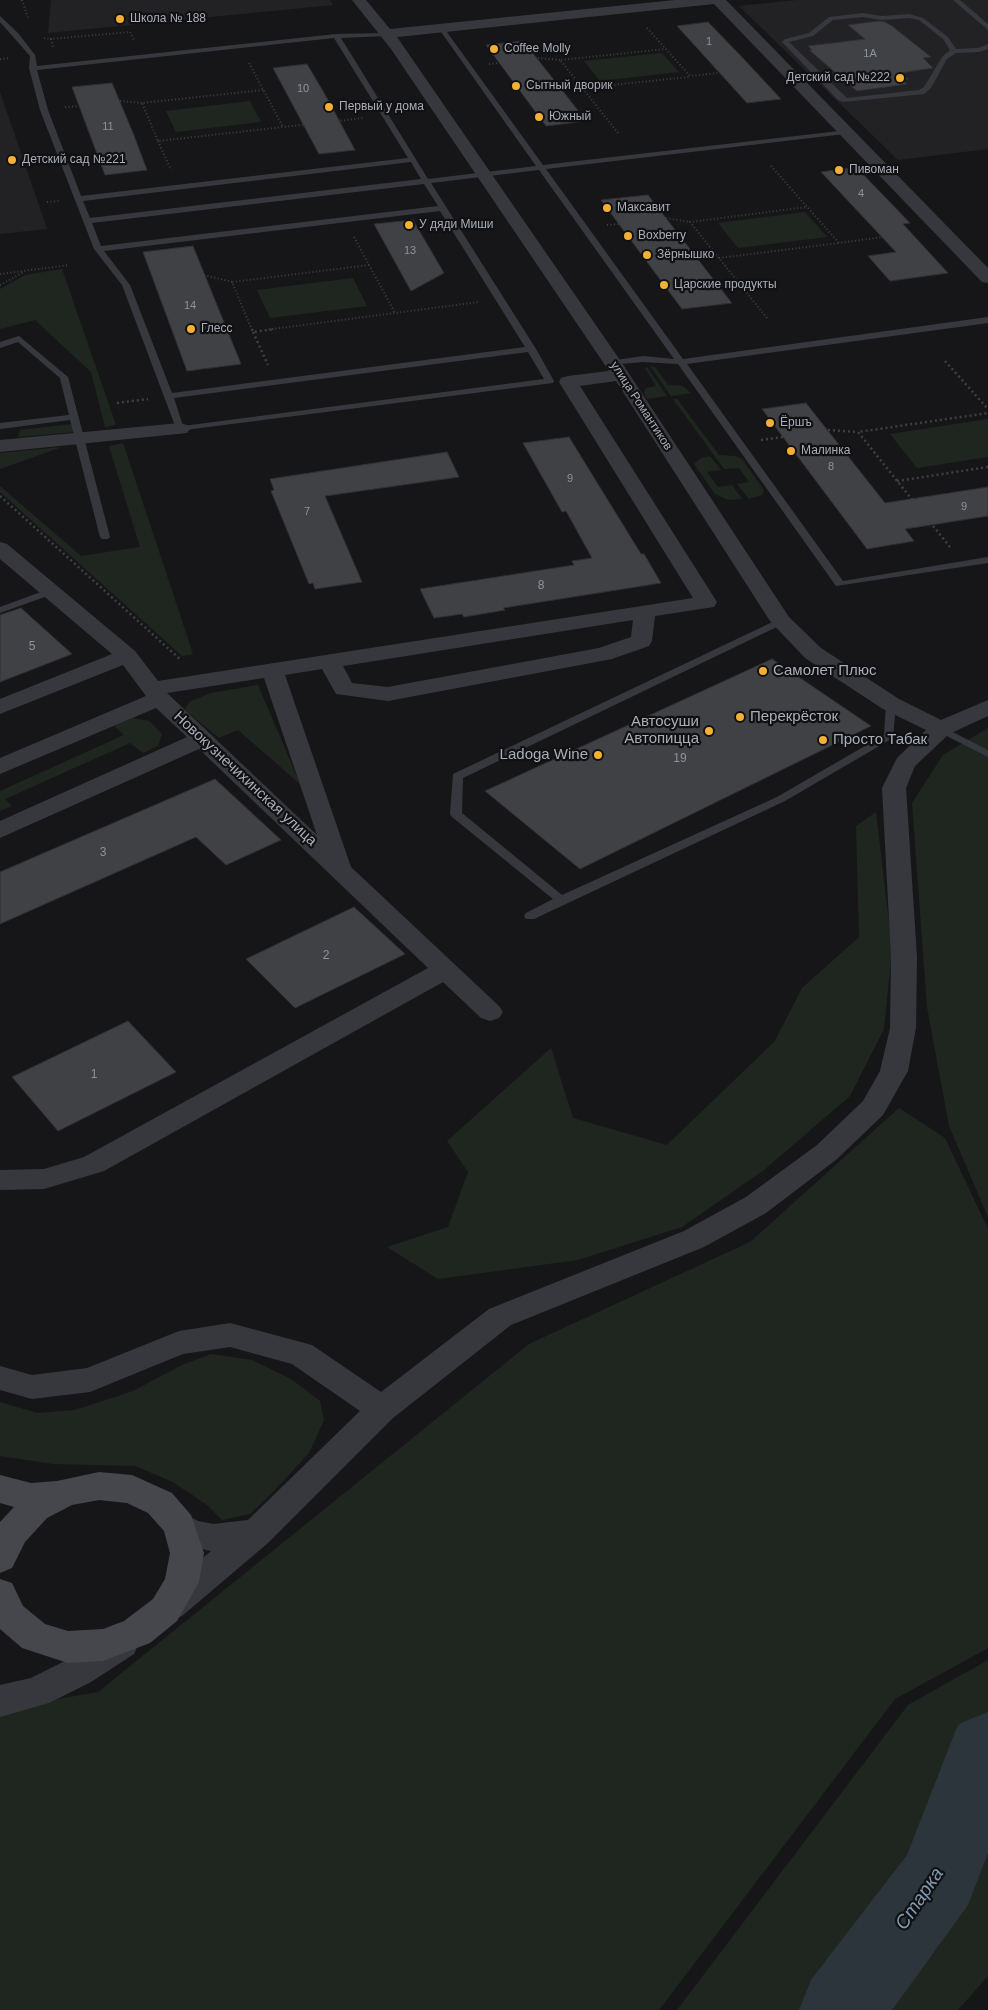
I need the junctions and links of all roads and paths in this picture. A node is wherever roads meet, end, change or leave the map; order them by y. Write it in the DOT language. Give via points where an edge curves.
graph roads {
  1 [pos="359,0"];
  2 [pos="717,0"];
  3 [pos="956,0"];
  4 [pos="630,9"];
  5 [pos="0,18"];
  6 [pos="988,28"];
  7 [pos="442,29"];
  8 [pos="386,34"];
  9 [pos="336,36"];
  10 [pos="133,39"];
  11 [pos="20,41"];
  12 [pos="240,46"];
  13 [pos="988,46"];
  14 [pos="665,49"];
  15 [pos="954,51"];
  16 [pos="538,58"];
  17 [pos="560,60"];
  18 [pos="782,66"];
  19 [pos="33,68"];
  20 [pos="690,76"];
  21 [pos="583,88"];
  22 [pos="264,90"];
  23 [pos="120,102"];
  24 [pos="142,103"];
  25 [pos="385,115"];
  26 [pos="283,127"];
  27 [pos="845,132"];
  28 [pos="618,133"];
  29 [pos="158,141"];
  30 [pos="412,160"];
  31 [pos="771,166"];
  32 [pos="541,168"];
  33 [pos="482,174"];
  34 [pos="426,181"];
  35 [pos="178,187"];
  36 [pos="78,199"];
  37 [pos="808,207"];
  38 [pos="442,208"];
  39 [pos="666,218"];
  40 [pos="344,220"];
  41 [pos="88,221"];
  42 [pos="690,222"];
  43 [pos="941,230"];
  44 [pos="839,243"];
  45 [pos="98,249"];
  46 [pos="719,258"];
  47 [pos="68,265"];
  48 [pos="369,265"];
  49 [pos="27,271"];
  50 [pos="0,274"];
  51 [pos="204,274"];
  52 [pos="988,278"];
  53 [pos="232,282"];
  54 [pos="0,285"];
  55 [pos="500,300"];
  56 [pos="395,313"];
  57 [pos="767,318"];
  58 [pos="988,320"];
  59 [pos="253,332"];
  60 [pos="0,345"];
  61 [pos="532,349"];
  62 [pos="945,361"];
  63 [pos="681,362"];
  64 [pos="617,369"];
  65 [pos="276,383"];
  66 [pos="169,396"];
  67 [pos="117,403"];
  68 [pos="988,409"];
  69 [pos="988,413"];
  70 [pos="73,417"];
  71 [pos="0,426"];
  72 [pos="180,429"];
  73 [pos="828,430"];
  74 [pos="858,432"];
  75 [pos="78,439"];
  76 [pos="0,446"];
  77 [pos="988,467"];
  78 [pos="897,481"];
  79 [pos="0,496"];
  80 [pos="104,538"];
  81 [pos="0,548"];
  82 [pos="988,560"];
  83 [pos="963,564"];
  84 [pos="49,592"];
  85 [pos="0,610"];
  86 [pos="645,612"];
  87 [pos="781,621"];
  88 [pos="127,656"];
  89 [pos="189,660"];
  90 [pos="330,661"];
  91 [pos="272,670"];
  92 [pos="156,694"];
  93 [pos="891,704"];
  94 [pos="0,707"];
  95 [pos="988,707"];
  96 [pos="941,729"];
  97 [pos="203,739"];
  98 [pos="988,754"];
  99 [pos="0,767"];
  100 [pos="0,830"];
  101 [pos="341,869"];
  102 [pos="561,900"];
  103 [pos="530,916"];
  104 [pos="446,969"];
  105 [pos="490,1012"];
  106 [pos="0,1180"];
  107 [pos="0,1378"];
  108 [pos="382,1409"];
  109 [pos="0,1489"];
  110 [pos="59,1495"];
  111 [pos="180,1525"];
  112 [pos="256,1533"];
  113 [pos="1,1553"];
  114 [pos="4,1607"];
  115 [pos="165,1610"];
  116 [pos="138,1632"];
  117 [pos="0,1701"];
  1 -- 8 [label="street, улица Романтиков"];
  2 -- 4 [label="street"];
  2 -- 18 [label="street"];
  3 -- 6 [label="lane"];
  4 -- 7 [label="street"];
  4 -- 14 [label="path"];
  5 -- 11 [label="lane"];
  7 -- 8 [label="street"];
  7 -- 32 [label="lane"];
  8 -- 9 [label="lane"];
  8 -- 33 [label="street, улица Романтиков"];
  9 -- 12 [label="lane"];
  9 -- 25 [label="lane"];
  10 -- 11 [label="path" via="130,32"];
  11 -- 19 [label="lane" via="33,56"];
  12 -- 19 [label="lane"];
  12 -- 22 [label="path"];
  13 -- 15 [label="lane" via="980,50"];
  14 -- 17 [label="path"];
  14 -- 20 [label="path"];
  15 -- 15 [label="lane" via="946,38 921,19 909,16 831,18 811,35 786,42 846,100 920,92 927,88 944,58"];
  16 -- 17 [label="path"];
  17 -- 21 [label="path"];
  18 -- 20 [label="path"];
  18 -- 27 [label="street"];
  19 -- 36 [label="lane" via="44,110"];
  20 -- 21 [label="path"];
  21 -- 28 [label="path"];
  22 -- 24 [label="path"];
  22 -- 26 [label="path"];
  23 -- 24 [label="path"];
  24 -- 29 [label="path"];
  25 -- 26 [label="path"];
  25 -- 30 [label="lane"];
  26 -- 29 [label="path"];
  27 -- 32 [label="lane"];
  27 -- 43 [label="street"];
  29 -- 35 [label="path"];
  30 -- 34 [label="lane"];
  30 -- 35 [label="lane"];
  31 -- 37 [label="path"];
  32 -- 33 [label="lane"];
  32 -- 63 [label="lane"];
  33 -- 34 [label="lane"];
  33 -- 64 [label="street, улица Романтиков"];
  34 -- 38 [label="lane"];
  34 -- 41 [label="lane"];
  35 -- 36 [label="lane"];
  36 -- 41 [label="lane"];
  37 -- 42 [label="path"];
  37 -- 44 [label="path"];
  38 -- 40 [label="lane"];
  38 -- 55 [label="lane"];
  39 -- 42 [label="path"];
  40 -- 45 [label="lane"];
  40 -- 48 [label="path"];
  41 -- 45 [label="lane"];
  42 -- 46 [label="path"];
  43 -- 44 [label="path"];
  43 -- 52 [label="street"];
  44 -- 46 [label="path"];
  45 -- 66 [label="lane" via="126,285"];
  46 -- 57 [label="path"];
  47 -- 49 [label="path"];
  48 -- 53 [label="path"];
  48 -- 56 [label="path"];
  49 -- 50 [label="path"];
  49 -- 54 [label="path"];
  51 -- 53 [label="path"];
  53 -- 59 [label="path"];
  55 -- 56 [label="path"];
  55 -- 61 [label="lane"];
  56 -- 59 [label="path"];
  58 -- 63 [label="lane"];
  59 -- 65 [label="path"];
  60 -- 70 [label="lane" via="19,339 64,378"];
  61 -- 65 [label="lane"];
  61 -- 72 [label="lane" via="550,380"];
  62 -- 68 [label="path"];
  63 -- 64 [label="lane" via="643,359"];
  63 -- 83 [label="lane" via="840,584"];
  64 -- 86 [label="street" via="568,382 706,602"];
  64 -- 87 [label="street, улица Романтиков"];
  65 -- 66 [label="lane"];
  66 -- 67 [label="path"];
  66 -- 72 [label="lane"];
  69 -- 74 [label="path"];
  70 -- 71 [label="lane"];
  70 -- 75 [label="lane"];
  72 -- 75 [label="street"];
  73 -- 74 [label="path"];
  74 -- 78 [label="path"];
  75 -- 76 [label="street"];
  75 -- 80 [label="lane"];
  77 -- 78 [label="path"];
  78 -- 83 [label="path"];
  79 -- 89 [label="path" via="181,660"];
  81 -- 84 [label="street, Новокузнечихинская улица"];
  82 -- 83 [label="lane"];
  84 -- 85 [label="lane"];
  84 -- 88 [label="street, Новокузнечихинская улица"];
  86 -- 90 [label="street"];
  86 -- 90 [label="street" via="641,641 604,654 388,694 344,690"];
  87 -- 93 [label="street, улица Романтиков" via="814,653"];
  87 -- 102 [label="lane" via="457,776 456,814"];
  88 -- 92 [label="street, Новокузнечихинская улица"];
  88 -- 94 [label="street"];
  90 -- 91 [label="street"];
  91 -- 92 [label="street"];
  91 -- 101 [label="street"];
  92 -- 97 [label="street, Новокузнечихинская улица"];
  92 -- 99 [label="street"];
  93 -- 96 [label="street, улица Романтиков"];
  93 -- 102 [label="lane" via="889,736 781,799"];
  95 -- 96 [label="street"];
  96 -- 98 [label="lane"];
  96 -- 108 [label="street" via="905,763 894,788 904,957 903,1028 894,1071 873,1108 827,1152 756,1204 694,1239 500,1317"];
  97 -- 100 [label="street"];
  97 -- 101 [label="street, Новокузнечихинская улица"];
  101 -- 104 [label="street, Новокузнечихинская улица"];
  102 -- 103 [label="lane"];
  104 -- 105 [label="street, Новокузнечихинская улица"];
  104 -- 106 [label="street" via="94,1164 44,1179"];
  107 -- 108 [label="street" via="32,1387 90,1380 179,1344 230,1335 301,1354"];
  108 -- 112 [label="street"];
  109 -- 110 [label="street" via="31,1497"];
  110 -- 111 [label="street" via="83,1487 132,1489 160,1503"];
  110 -- 113 [label="street" via="23,1519"];
  111 -- 112 [label="street" via="190,1533 213,1538"];
  111 -- 115 [label="street" via="187,1553 186,1567 175,1597"];
  112 -- 115 [label="street"];
  114 -- 116 [label="street" via="22,1628 35,1637 68,1647 103,1645"];
  115 -- 116 [label="street"];
  116 -- 117 [label="street" via="79,1671 37,1692"];
}
